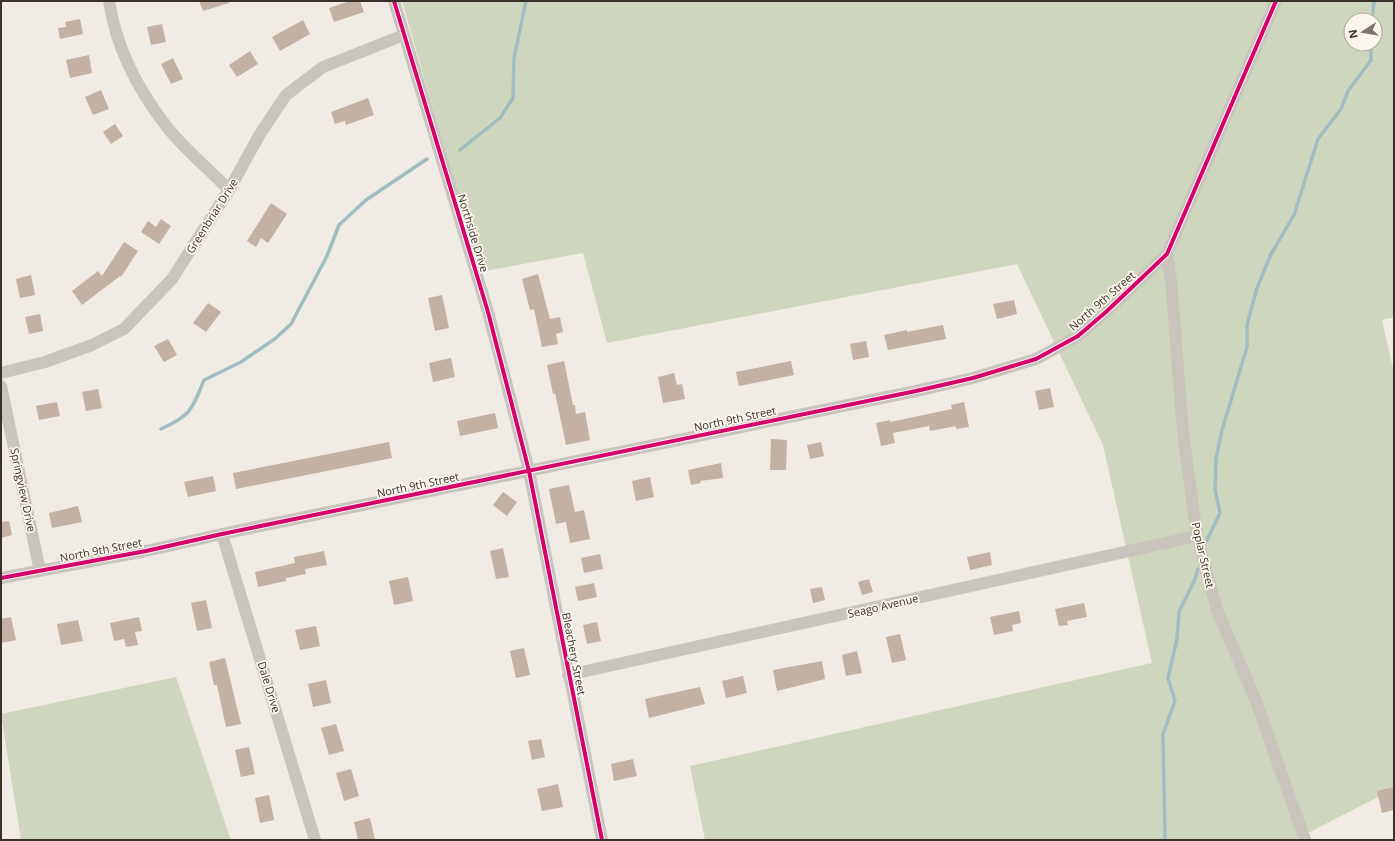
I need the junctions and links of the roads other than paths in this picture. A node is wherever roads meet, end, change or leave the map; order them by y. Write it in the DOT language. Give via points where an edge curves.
graph roads {
  1 [pos="109,1"];
  2 [pos="394,1"];
  3 [pos="1276,1"];
  4 [pos="404,35"];
  5 [pos="229,190"];
  6 [pos="1167,254"];
  7 [pos="1,373"];
  8 [pos="1,386"];
  9 [pos="529,471"];
  10 [pos="222,534"];
  11 [pos="1197,536"];
  12 [pos="40,571"];
  13 [pos="1,578"];
  14 [pos="568,676"];
  15 [pos="315,840"];
  16 [pos="602,840"];
  17 [pos="1305,840"];
  1 -- 5 [label="street" via="112,26 135,81 167,127"];
  2 -- 4 [label="street, Northside Drive"];
  3 -- 6 [label="street, North 9th Street"];
  4 -- 5 [label="street, Greenbriar Drive" via="323,67 286,95 260,134"];
  4 -- 9 [label="street, Northside Drive" via="488,312"];
  5 -- 7 [label="street, Greenbriar Drive" via="172,279 124,329 92,345 45,362"];
  6 -- 9 [label="street, North 9th Street" via="1078,336 1036,359 966,380"];
  6 -- 11 [label="street, Poplar Street" via="1183,432"];
  8 -- 12 [label="street, Springview Drive"];
  9 -- 10 [label="street, North 9th Street"];
  9 -- 14 [label="street, Bleachery Street"];
  10 -- 12 [label="street, North 9th Street"];
  10 -- 15 [label="street, Dale Drive"];
  11 -- 14 [label="street, Seago Avenue"];
  11 -- 17 [label="street, Poplar Street" via="1217,610 1256,701"];
  12 -- 13 [label="street, North 9th Street"];
  14 -- 16 [label="street, Bleachery Street"];
}
